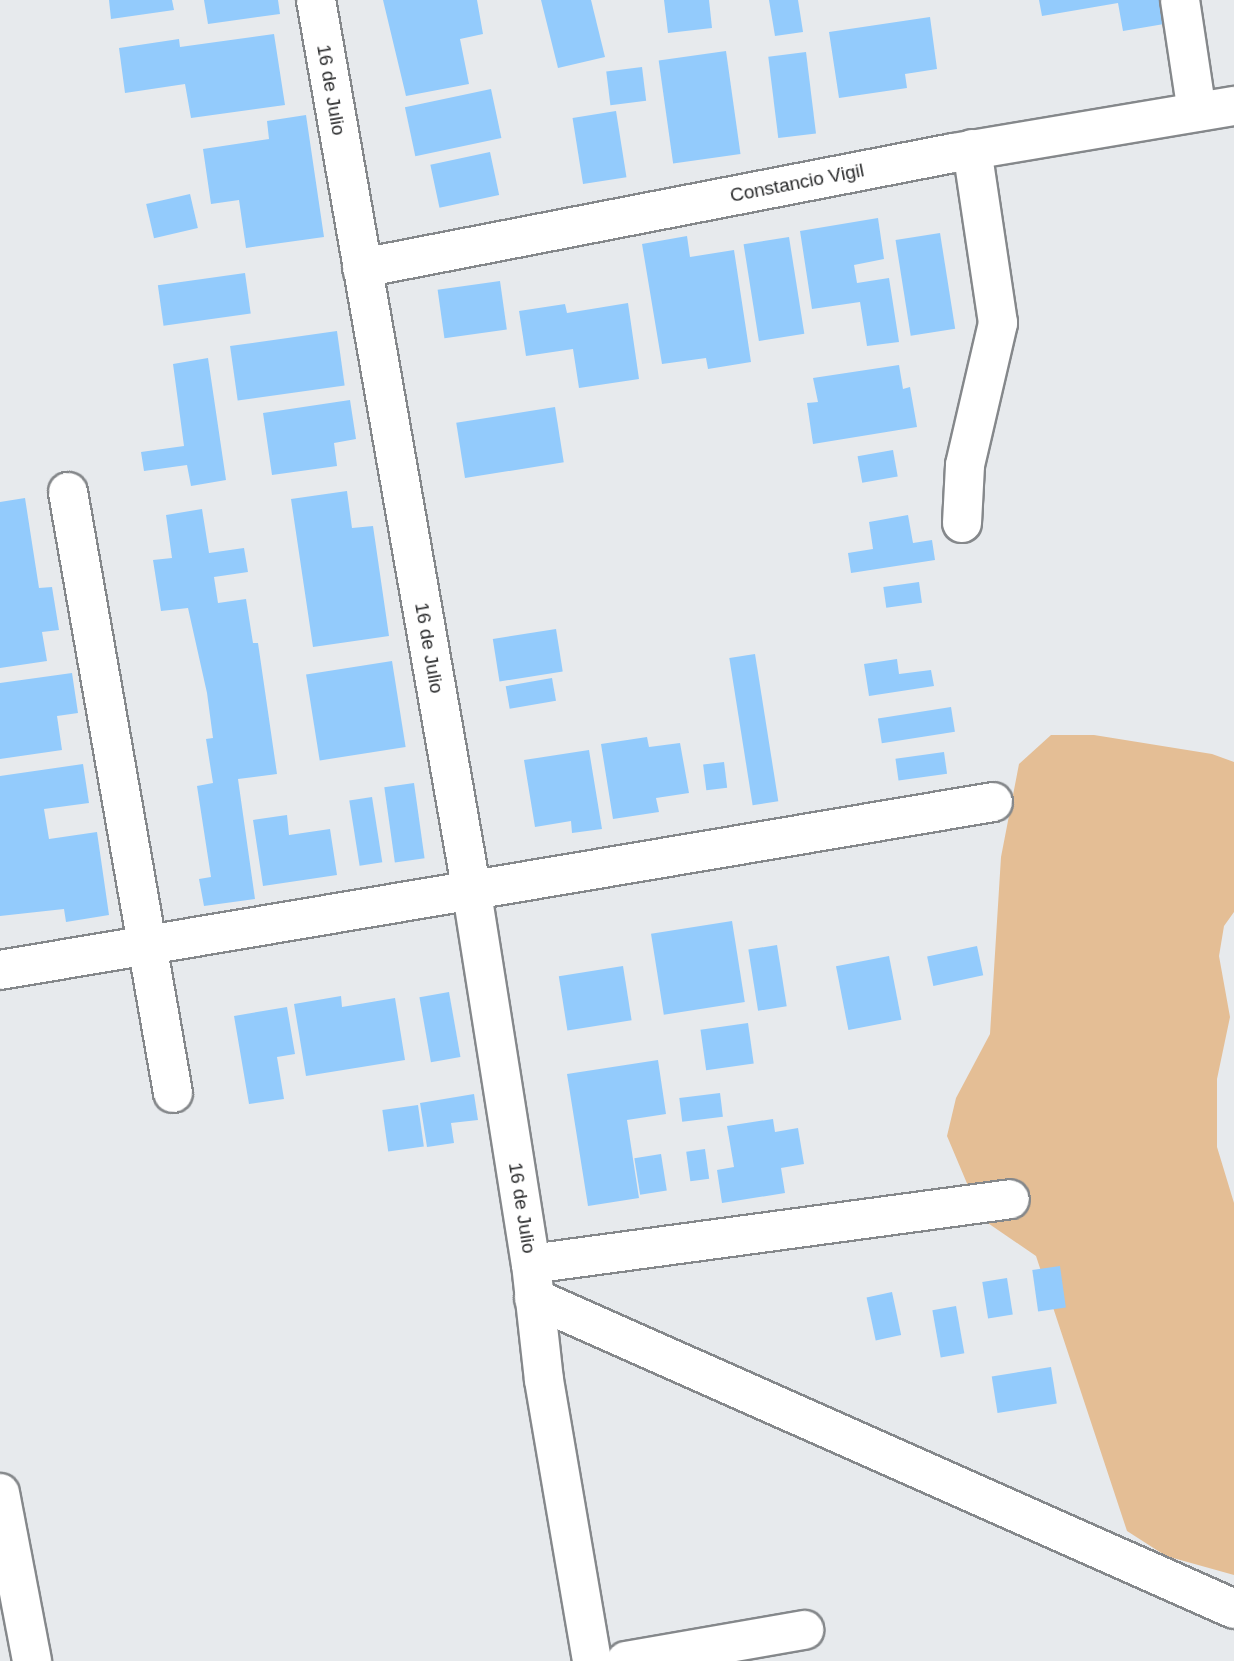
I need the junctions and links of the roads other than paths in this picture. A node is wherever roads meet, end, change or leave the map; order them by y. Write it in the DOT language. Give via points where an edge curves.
graph roads {
  1 [pos="316,0"];
  2 [pos="1180,0"];
  3 [pos="1234,106"];
  4 [pos="1197,112"];
  5 [pos="972,149"];
  6 [pos="362,268"];
  7 [pos="68,492"];
  8 [pos="962,523"];
  9 [pos="993,803"];
  10 [pos="472,893"];
  11 [pos="147,946"];
  12 [pos="0,970"];
  13 [pos="173,1093"];
  14 [pos="1010,1199"];
  15 [pos="533,1281"];
  16 [pos="0,1493"];
  17 [pos="1234,1609"];
  18 [pos="804,1630"];
  19 [pos="32,1661"];
  20 [pos="592,1661"];
  21 [pos="626,1661"];
  1 -- 6 [label="street, 16 de Julio"];
  2 -- 4 [label="street"];
  3 -- 4 [label="street, Constancio Vigil"];
  4 -- 5 [label="street, Constancio Vigil"];
  5 -- 6 [label="street, Constancio Vigil"];
  5 -- 8 [label="street" via="998,323 965,465"];
  6 -- 10 [label="street, 16 de Julio"];
  7 -- 11 [label="street"];
  9 -- 10 [label="street"];
  10 -- 11 [label="street"];
  10 -- 15 [label="street, 16 de Julio"];
  11 -- 12 [label="street"];
  11 -- 13 [label="street"];
  14 -- 15 [label="street"];
  15 -- 17 [label="street"];
  15 -- 20 [label="street, 16 de Julio" via="544,1380"];
  16 -- 19 [label="street"];
  18 -- 21 [label="street"];
}
